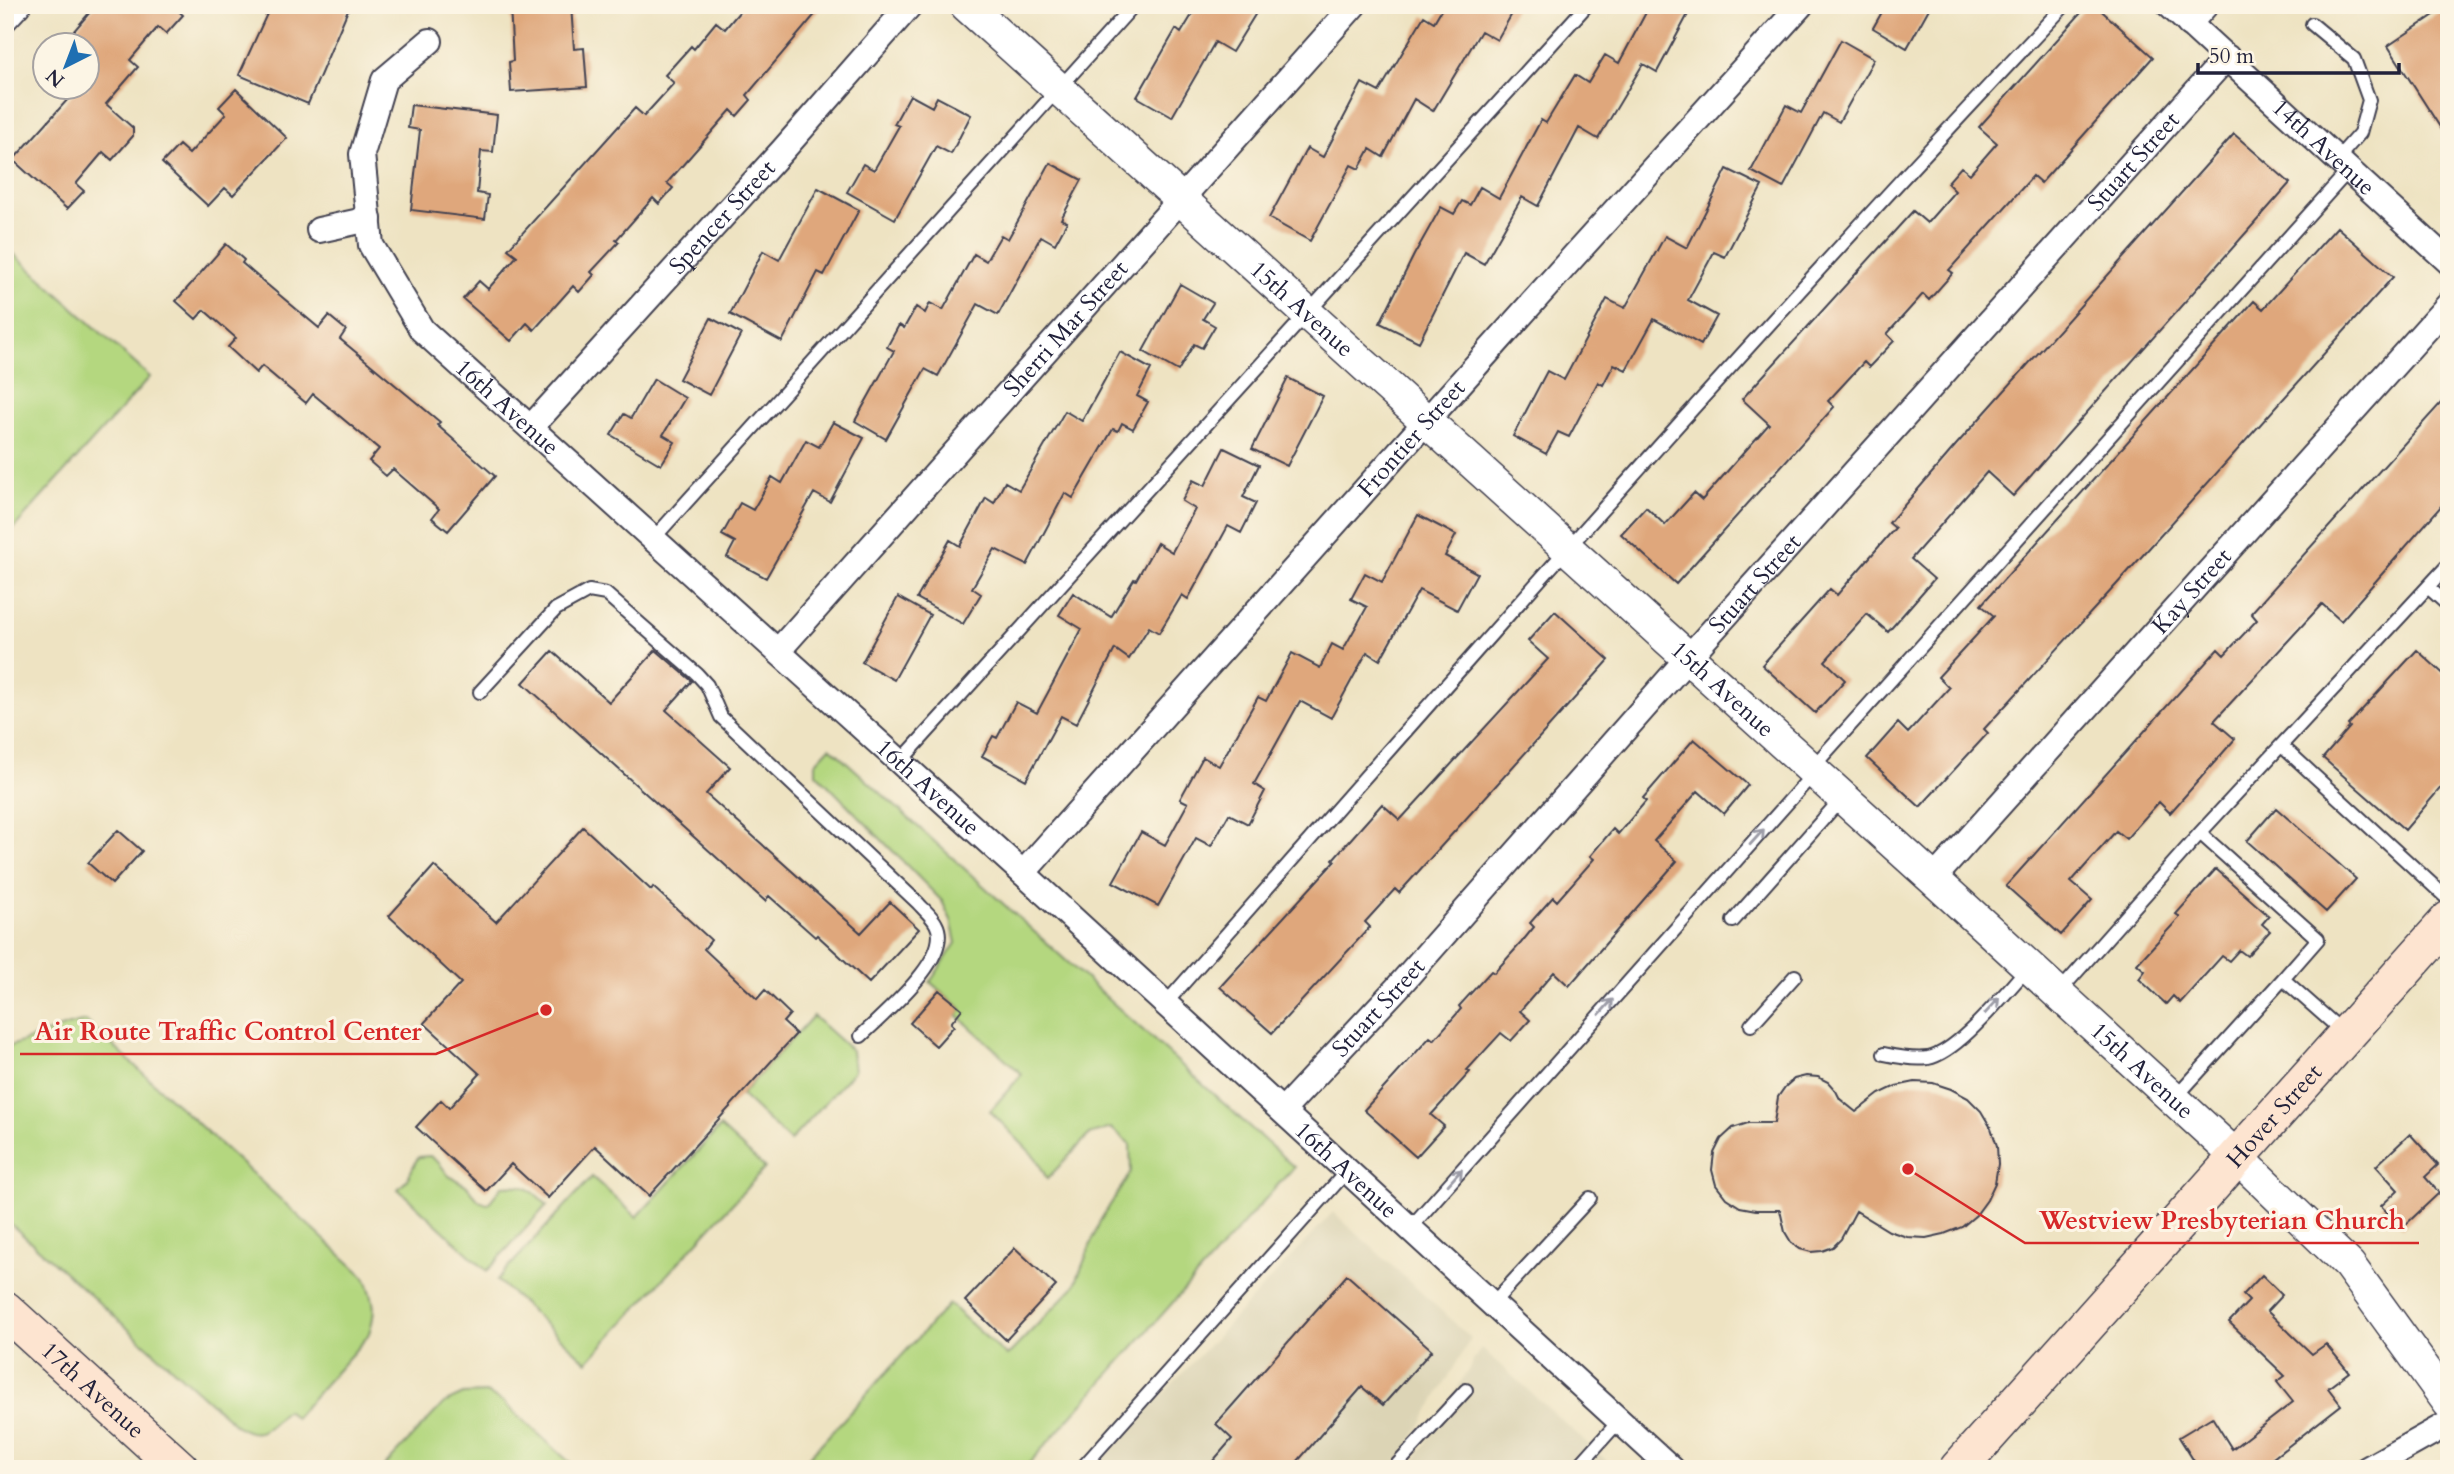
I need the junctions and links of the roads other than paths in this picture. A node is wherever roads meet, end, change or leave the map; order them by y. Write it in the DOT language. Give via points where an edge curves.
graph roads {
  1 [pos="18,5"];
  2 [pos="910,5"];
  3 [pos="966,5"];
  4 [pos="1134,5"];
  5 [pos="1354,5"];
  6 [pos="1587,5"];
  7 [pos="1801,5"];
  8 [pos="2066,5"];
  9 [pos="2169,5"];
  10 [pos="2198,14"];
  11 [pos="5,19"];
  12 [pos="2312,24"];
  13 [pos="430,41"];
  14 [pos="2227,57"];
  15 [pos="1058,88"];
  16 [pos="2343,164"];
  17 [pos="1182,198"];
  18 [pos="369,219"];
  19 [pos="319,230"];
  20 [pos="2449,261"];
  21 [pos="2449,304"];
  22 [pos="1307,313"];
  23 [pos="1426,423"];
  24 [pos="531,427"];
  25 [pos="654,538"];
  26 [pos="1566,549"];
  27 [pos="2449,564"];
  28 [pos="2428,587"];
  29 [pos="2449,606"];
  30 [pos="778,651"];
  31 [pos="1687,659"];
  32 [pos="480,692"];
  33 [pos="2282,746"];
  34 [pos="900,762"];
  35 [pos="1812,771"];
  36 [pos="1842,797"];
  37 [pos="2200,833"];
  38 [pos="1023,873"];
  39 [pos="1933,879"];
  40 [pos="2449,900"];
  41 [pos="2449,920"];
  42 [pos="1733,921"];
  43 [pos="2029,967"];
  44 [pos="1796,976"];
  45 [pos="2283,979"];
  46 [pos="2058,993"];
  47 [pos="1166,1003"];
  48 [pos="1751,1025"];
  49 [pos="2346,1034"];
  50 [pos="861,1036"];
  51 [pos="1884,1054"];
  52 [pos="2174,1100"];
  53 [pos="1283,1111"];
  54 [pos="2236,1157"];
  55 [pos="1347,1171"];
  56 [pos="1590,1198"];
  57 [pos="1409,1228"];
  58 [pos="1492,1304"];
  59 [pos="5,1310"];
  60 [pos="1466,1390"];
  61 [pos="2449,1403"];
  62 [pos="1620,1420"];
  63 [pos="2449,1423"];
  64 [pos="180,1469"];
  65 [pos="1081,1469"];
  66 [pos="1393,1469"];
  67 [pos="1576,1469"];
  68 [pos="1672,1469"];
  69 [pos="1958,1469"];
  70 [pos="2367,1469"];
  1 -- 11 [label="street"];
  2 -- 24 [label="street, Spencer Street"];
  3 -- 15 [label="street, 15th Avenue"];
  4 -- 15 [label="lane"];
  5 -- 17 [label="street, Sherri Mar Street"];
  6 -- 22 [label="lane"];
  7 -- 23 [label="street, Frontier Street"];
  8 -- 26 [label="lane" via="1909,170"];
  9 -- 10 [label="street, 14th Avenue"];
  10 -- 14 [label="street, 14th Avenue"];
  12 -- 16 [label="lane" via="2354,59 2369,100 2360,133"];
  13 -- 18 [label="street, 16th Avenue" via="384,80 362,154"];
  14 -- 16 [label="street, 14th Avenue"];
  14 -- 31 [label="street, Stuart Street"];
  15 -- 17 [label="street, 15th Avenue"];
  15 -- 25 [label="lane"];
  16 -- 20 [label="street, 14th Avenue"];
  16 -- 35 [label="lane"];
  17 -- 22 [label="street, 15th Avenue"];
  17 -- 30 [label="street, Sherri Mar Street"];
  18 -- 19 [label="street"];
  18 -- 24 [label="street, 16th Avenue" via="371,245 422,330"];
  21 -- 39 [label="street, Kay Street"];
  22 -- 23 [label="street, 15th Avenue"];
  22 -- 34 [label="lane"];
  23 -- 26 [label="street, 15th Avenue"];
  23 -- 38 [label="street, Frontier Street"];
  24 -- 25 [label="street, 16th Avenue"];
  25 -- 30 [label="street, 16th Avenue"];
  26 -- 31 [label="street, 15th Avenue"];
  26 -- 47 [label="lane"];
  27 -- 28 [label="lane"];
  28 -- 29 [label="lane"];
  28 -- 33 [label="lane"];
  30 -- 34 [label="street, 16th Avenue"];
  31 -- 35 [label="street, 15th Avenue"];
  31 -- 53 [label="street, Stuart Street"];
  32 -- 50 [label="lane" via="556,609 589,590 606,594 697,674 721,717 937,925 939,943 932,960"];
  33 -- 37 [label="lane"];
  33 -- 40 [label="lane"];
  34 -- 38 [label="street, 16th Avenue"];
  35 -- 36 [label="street, 15th Avenue"];
  57 -- 35 [label="lane, one-way"];
  36 -- 39 [label="street, 15th Avenue"];
  36 -- 42 [label="lane"];
  37 -- 45 [label="lane" via="2318,939"];
  37 -- 46 [label="lane"];
  38 -- 47 [label="street, 16th Avenue"];
  39 -- 43 [label="street, 15th Avenue"];
  41 -- 49 [label="main road, Hover Street"];
  43 -- 46 [label="street, 15th Avenue"];
  51 -- 43 [label="lane, one-way" via="1929,1058 1954,1046"];
  44 -- 48 [label="lane"];
  45 -- 49 [label="lane"];
  45 -- 52 [label="lane"];
  46 -- 52 [label="street, 15th Avenue"];
  47 -- 53 [label="street, 16th Avenue"];
  49 -- 54 [label="main road, Hover Street"];
  52 -- 54 [label="street, 15th Avenue"];
  53 -- 55 [label="street, 16th Avenue"];
  54 -- 61 [label="street, 15th Avenue" via="2349,1265"];
  54 -- 69 [label="main road, Hover Street"];
  55 -- 57 [label="street, 16th Avenue"];
  55 -- 65 [label="lane"];
  56 -- 58 [label="lane"];
  57 -- 58 [label="street, 16th Avenue"];
  58 -- 62 [label="street, 16th Avenue"];
  59 -- 64 [label="main road, 17th Avenue"];
  60 -- 66 [label="lane"];
  62 -- 67 [label="lane"];
  62 -- 68 [label="street, 16th Avenue"];
  63 -- 70 [label="street"];
}
